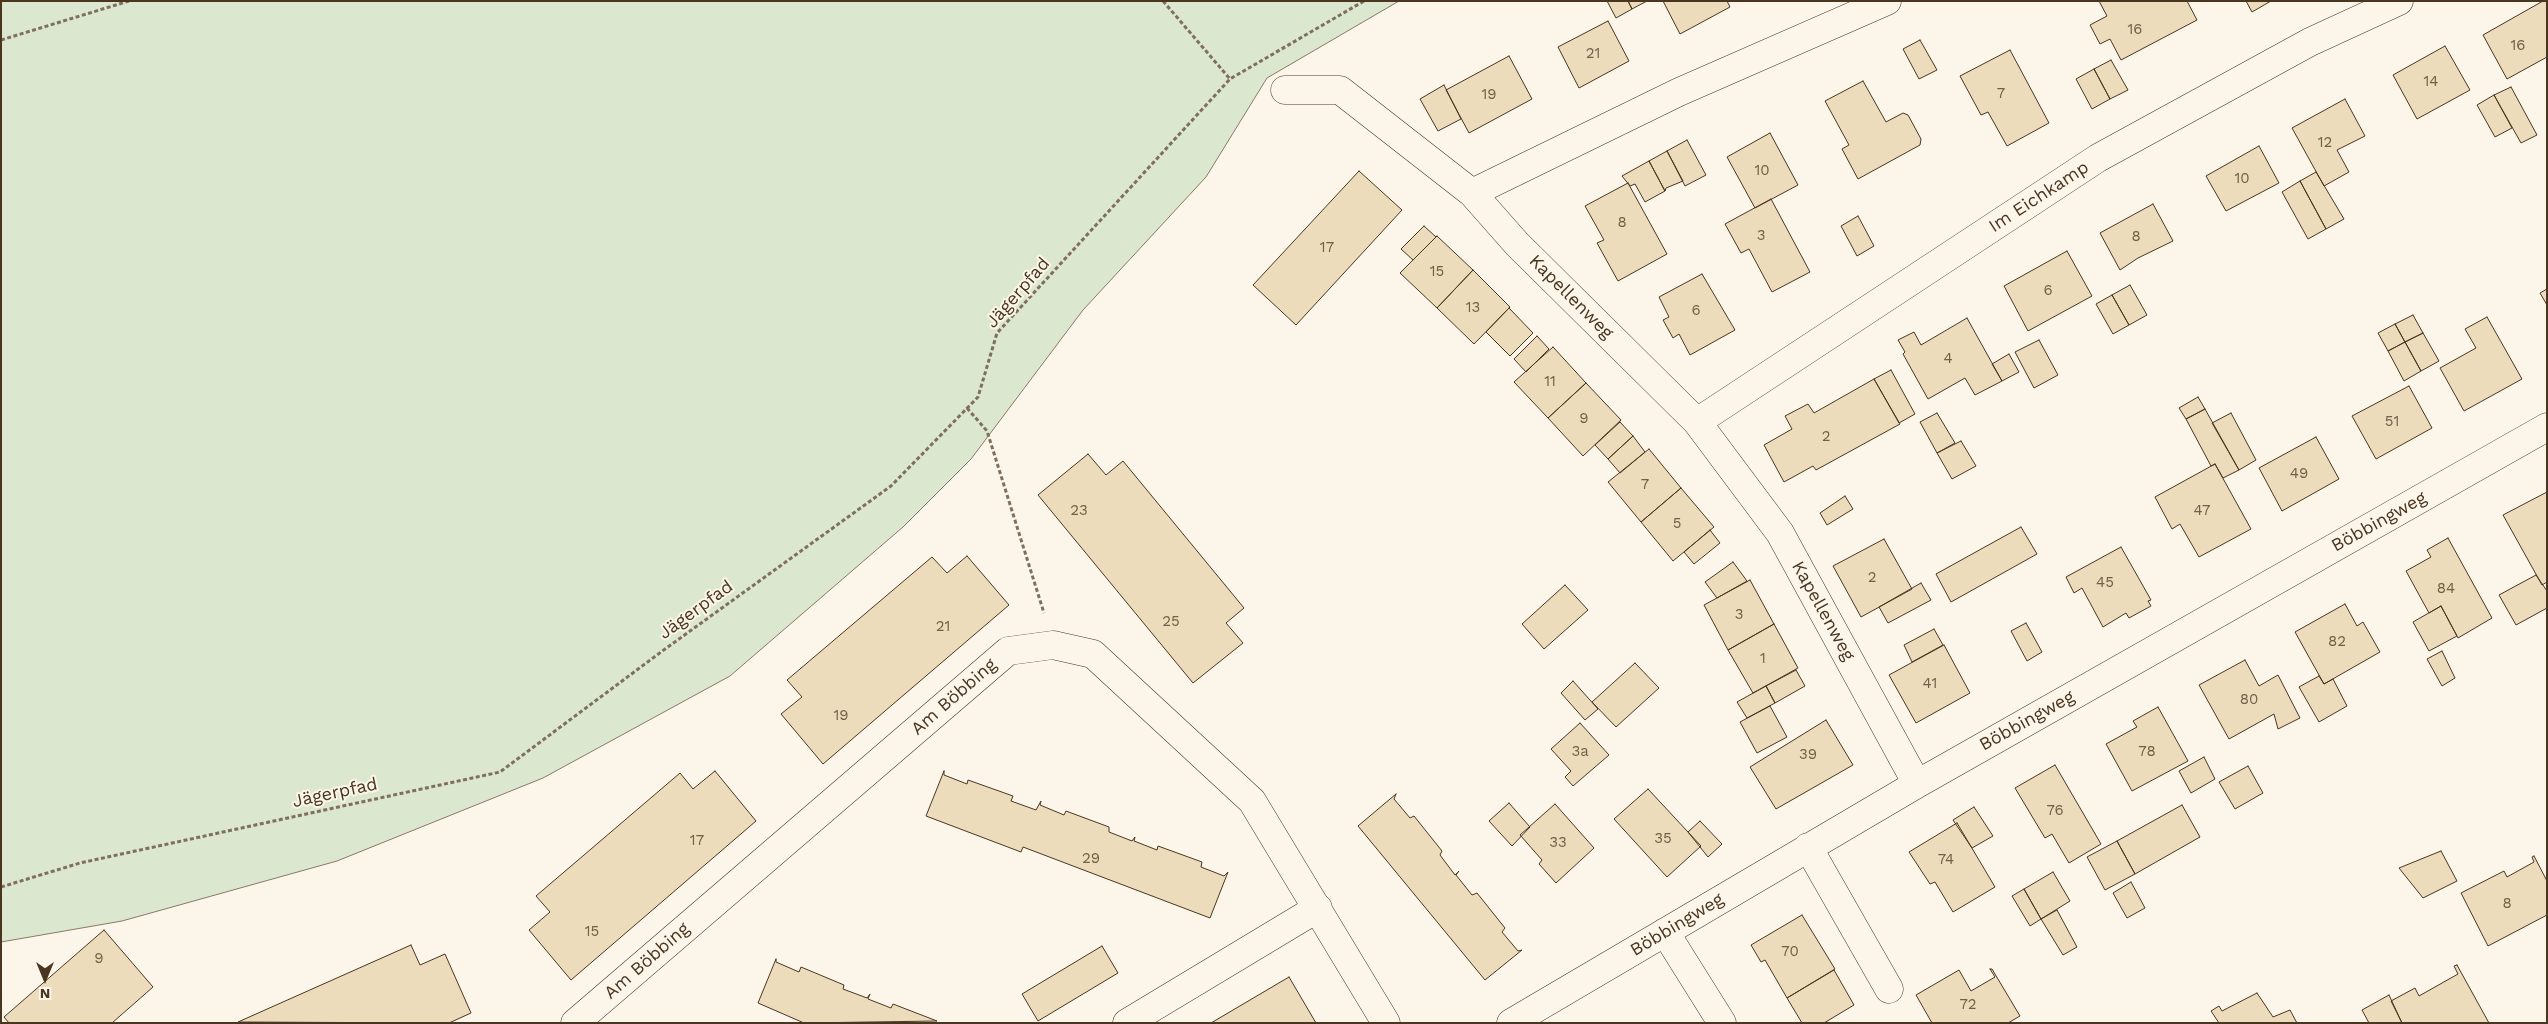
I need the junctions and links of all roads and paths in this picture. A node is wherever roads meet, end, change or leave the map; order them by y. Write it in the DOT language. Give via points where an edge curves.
graph roads {
  1 [pos="129,1"];
  2 [pos="1163,1"];
  3 [pos="1364,1"];
  4 [pos="1887,1"];
  5 [pos="2398,1"];
  6 [pos="1,40"];
  7 [pos="1230,79"];
  8 [pos="1285,90"];
  9 [pos="1472,193"];
  10 [pos="967,408"];
  11 [pos="1697,422"];
  12 [pos="2547,427"];
  13 [pos="1053,645"];
  14 [pos="1917,784"];
  15 [pos="1808,847"];
  16 [pos="1,887"];
  17 [pos="1318,908"];
  18 [pos="1665,932"];
  19 [pos="1889,989"];
  20 [pos="575,1023"];
  21 [pos="1127,1023"];
  22 [pos="1386,1023"];
  23 [pos="1511,1023"];
  24 [pos="1722,1023"];
  1 -- 6 [label="path"];
  2 -- 7 [label="path"];
  3 -- 7 [label="path, Jägerpfad"];
  4 -- 9 [label="street" via="1679,92"];
  5 -- 11 [label="street, Im Eichkamp" via="2310,42 2098,158"];
  7 -- 10 [label="path, Jägerpfad" via="997,333 978,397"];
  8 -- 9 [label="street, Kapellenweg" via="1340,90"];
  9 -- 11 [label="street, Kapellenweg" via="1517,244"];
  10 -- 13 [label="path" via="987,431"];
  10 -- 16 [label="path, Jägerpfad" via="891,486 500,772 80,863"];
  11 -- 14 [label="street, Kapellenweg" via="1780,533"];
  12 -- 14 [label="street, Böbbingweg"];
  13 -- 17 [label="street, Am Böbbing" via="1093,654 1252,801"];
  13 -- 20 [label="street, Am Böbbing" via="1008,651"];
  14 -- 15 [label="street, Böbbingweg"];
  15 -- 18 [label="street, Böbbingweg"];
  15 -- 19 [label="street"];
  17 -- 21 [label="street"];
  17 -- 22 [label="street, Am Böbbing"];
  18 -- 23 [label="street, Böbbingweg"];
  18 -- 24 [label="street"];
}
